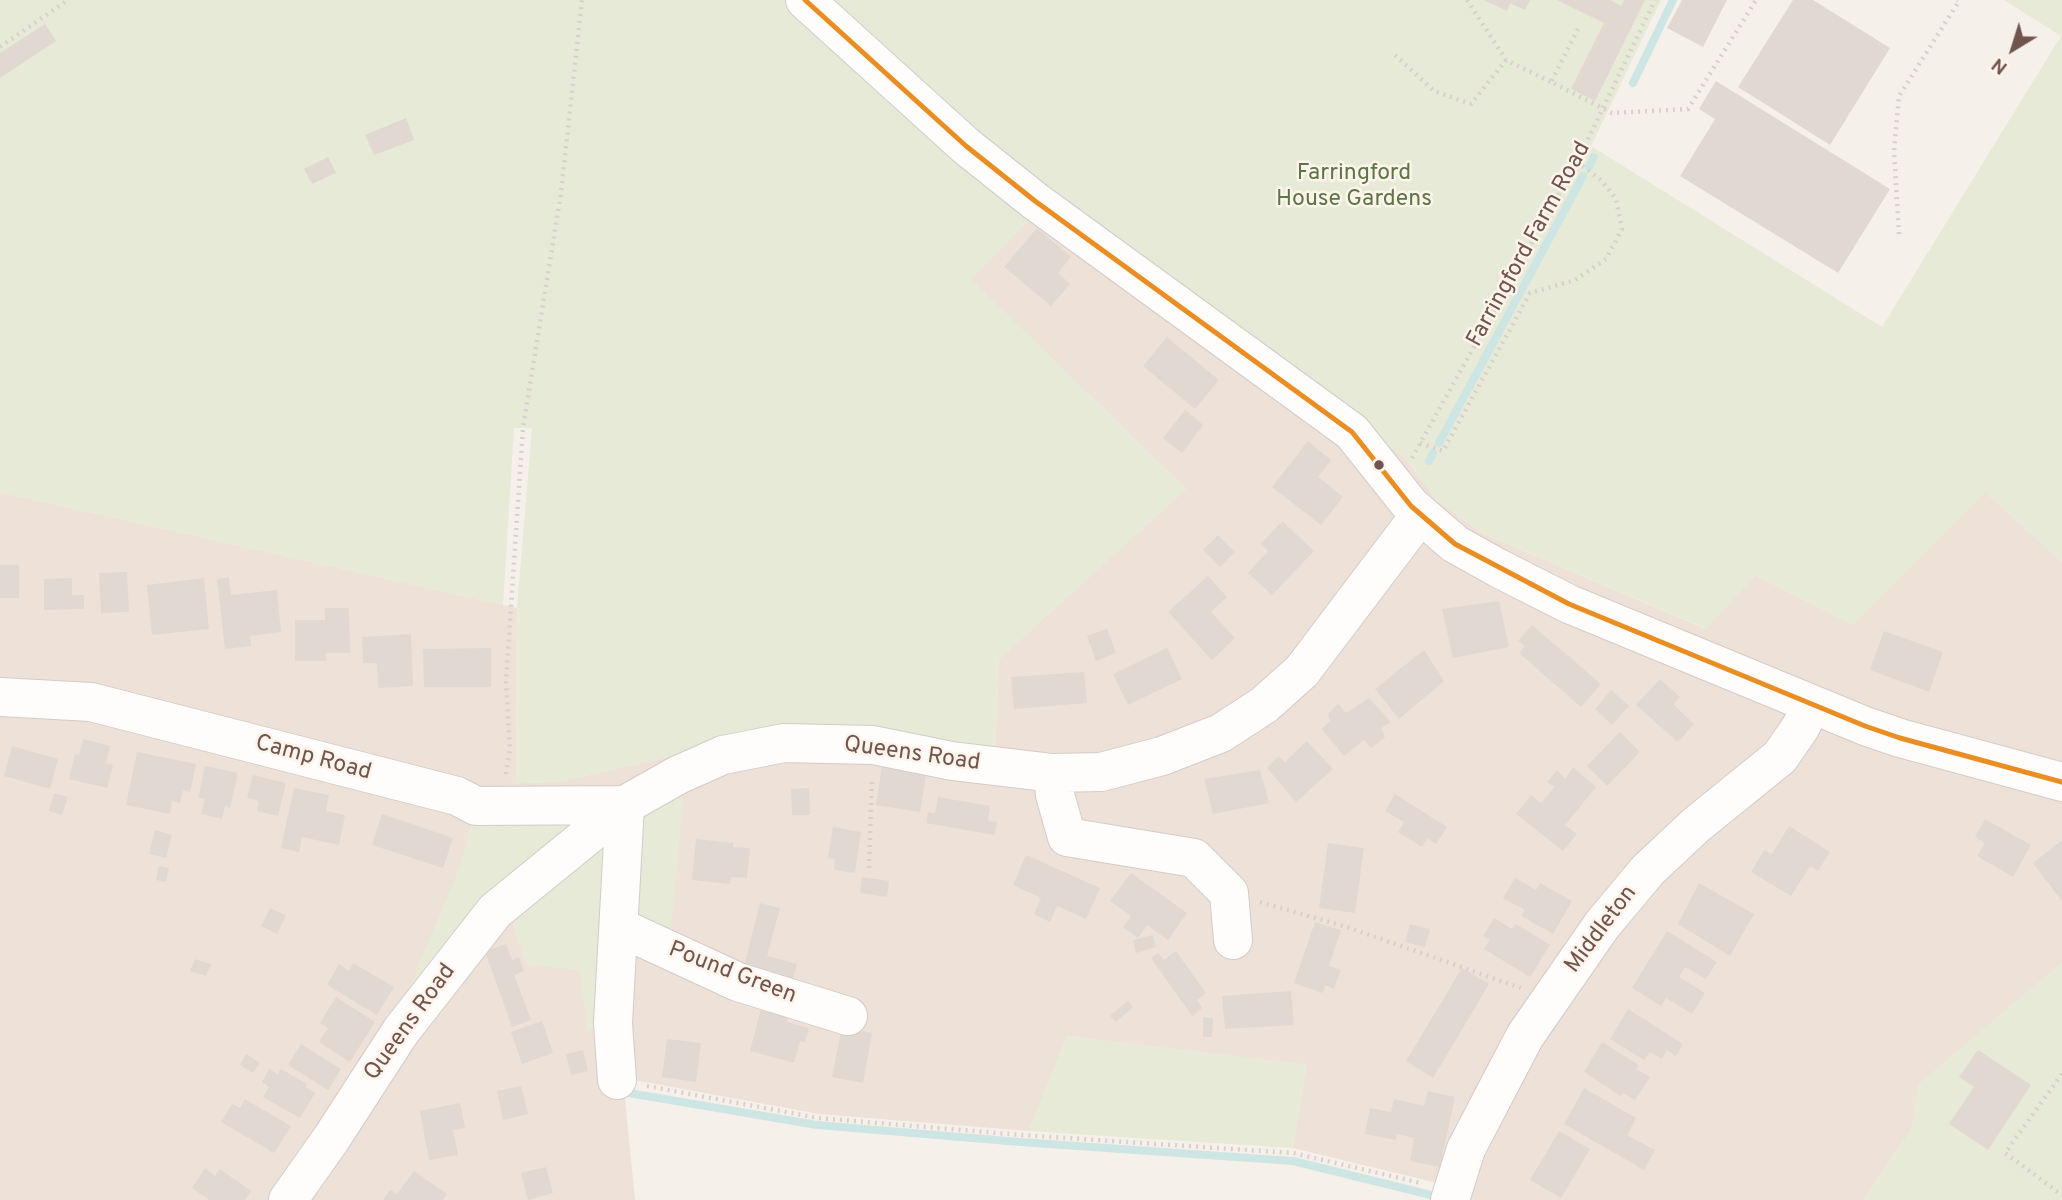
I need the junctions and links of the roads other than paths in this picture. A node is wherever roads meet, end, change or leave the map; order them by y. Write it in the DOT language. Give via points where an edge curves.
graph roads {
  1 [pos="805,0"];
  2 [pos="1420,515"];
  3 [pos="0,697"];
  4 [pos="1812,705"];
  5 [pos="1054,773"];
  6 [pos="2062,782"];
  7 [pos="625,805"];
  8 [pos="619,927"];
  9 [pos="1233,940"];
  10 [pos="848,1016"];
  11 [pos="617,1080"];
  12 [pos="1451,1195"];
  13 [pos="288,1200"];
  1 -- 2 [label="street" via="966,146 1035,201 1352,432"];
  2 -- 4 [label="street" via="1466,550 1569,604"];
  2 -- 5 [label="street, Queens Road" via="1302,671 1264,705 1221,733 1162,756 1101,772"];
  3 -- 7 [label="street, Camp Road" via="91,702 457,796 476,806"];
  4 -- 6 [label="street" via="1900,738"];
  4 -- 12 [label="street, Middleton" via="1780,757 1648,870 1602,925 1525,1036 1466,1149"];
  5 -- 7 [label="street, Queens Road" via="953,761 873,745 784,743 723,755"];
  5 -- 9 [label="street" via="1067,837 1194,858 1229,892"];
  7 -- 8 [label="street"];
  7 -- 13 [label="street, Queens Road" via="495,911 401,1031"];
  8 -- 10 [label="street, Pound Green" via="738,982"];
  8 -- 11 [label="street" via="613,1023"];
}
